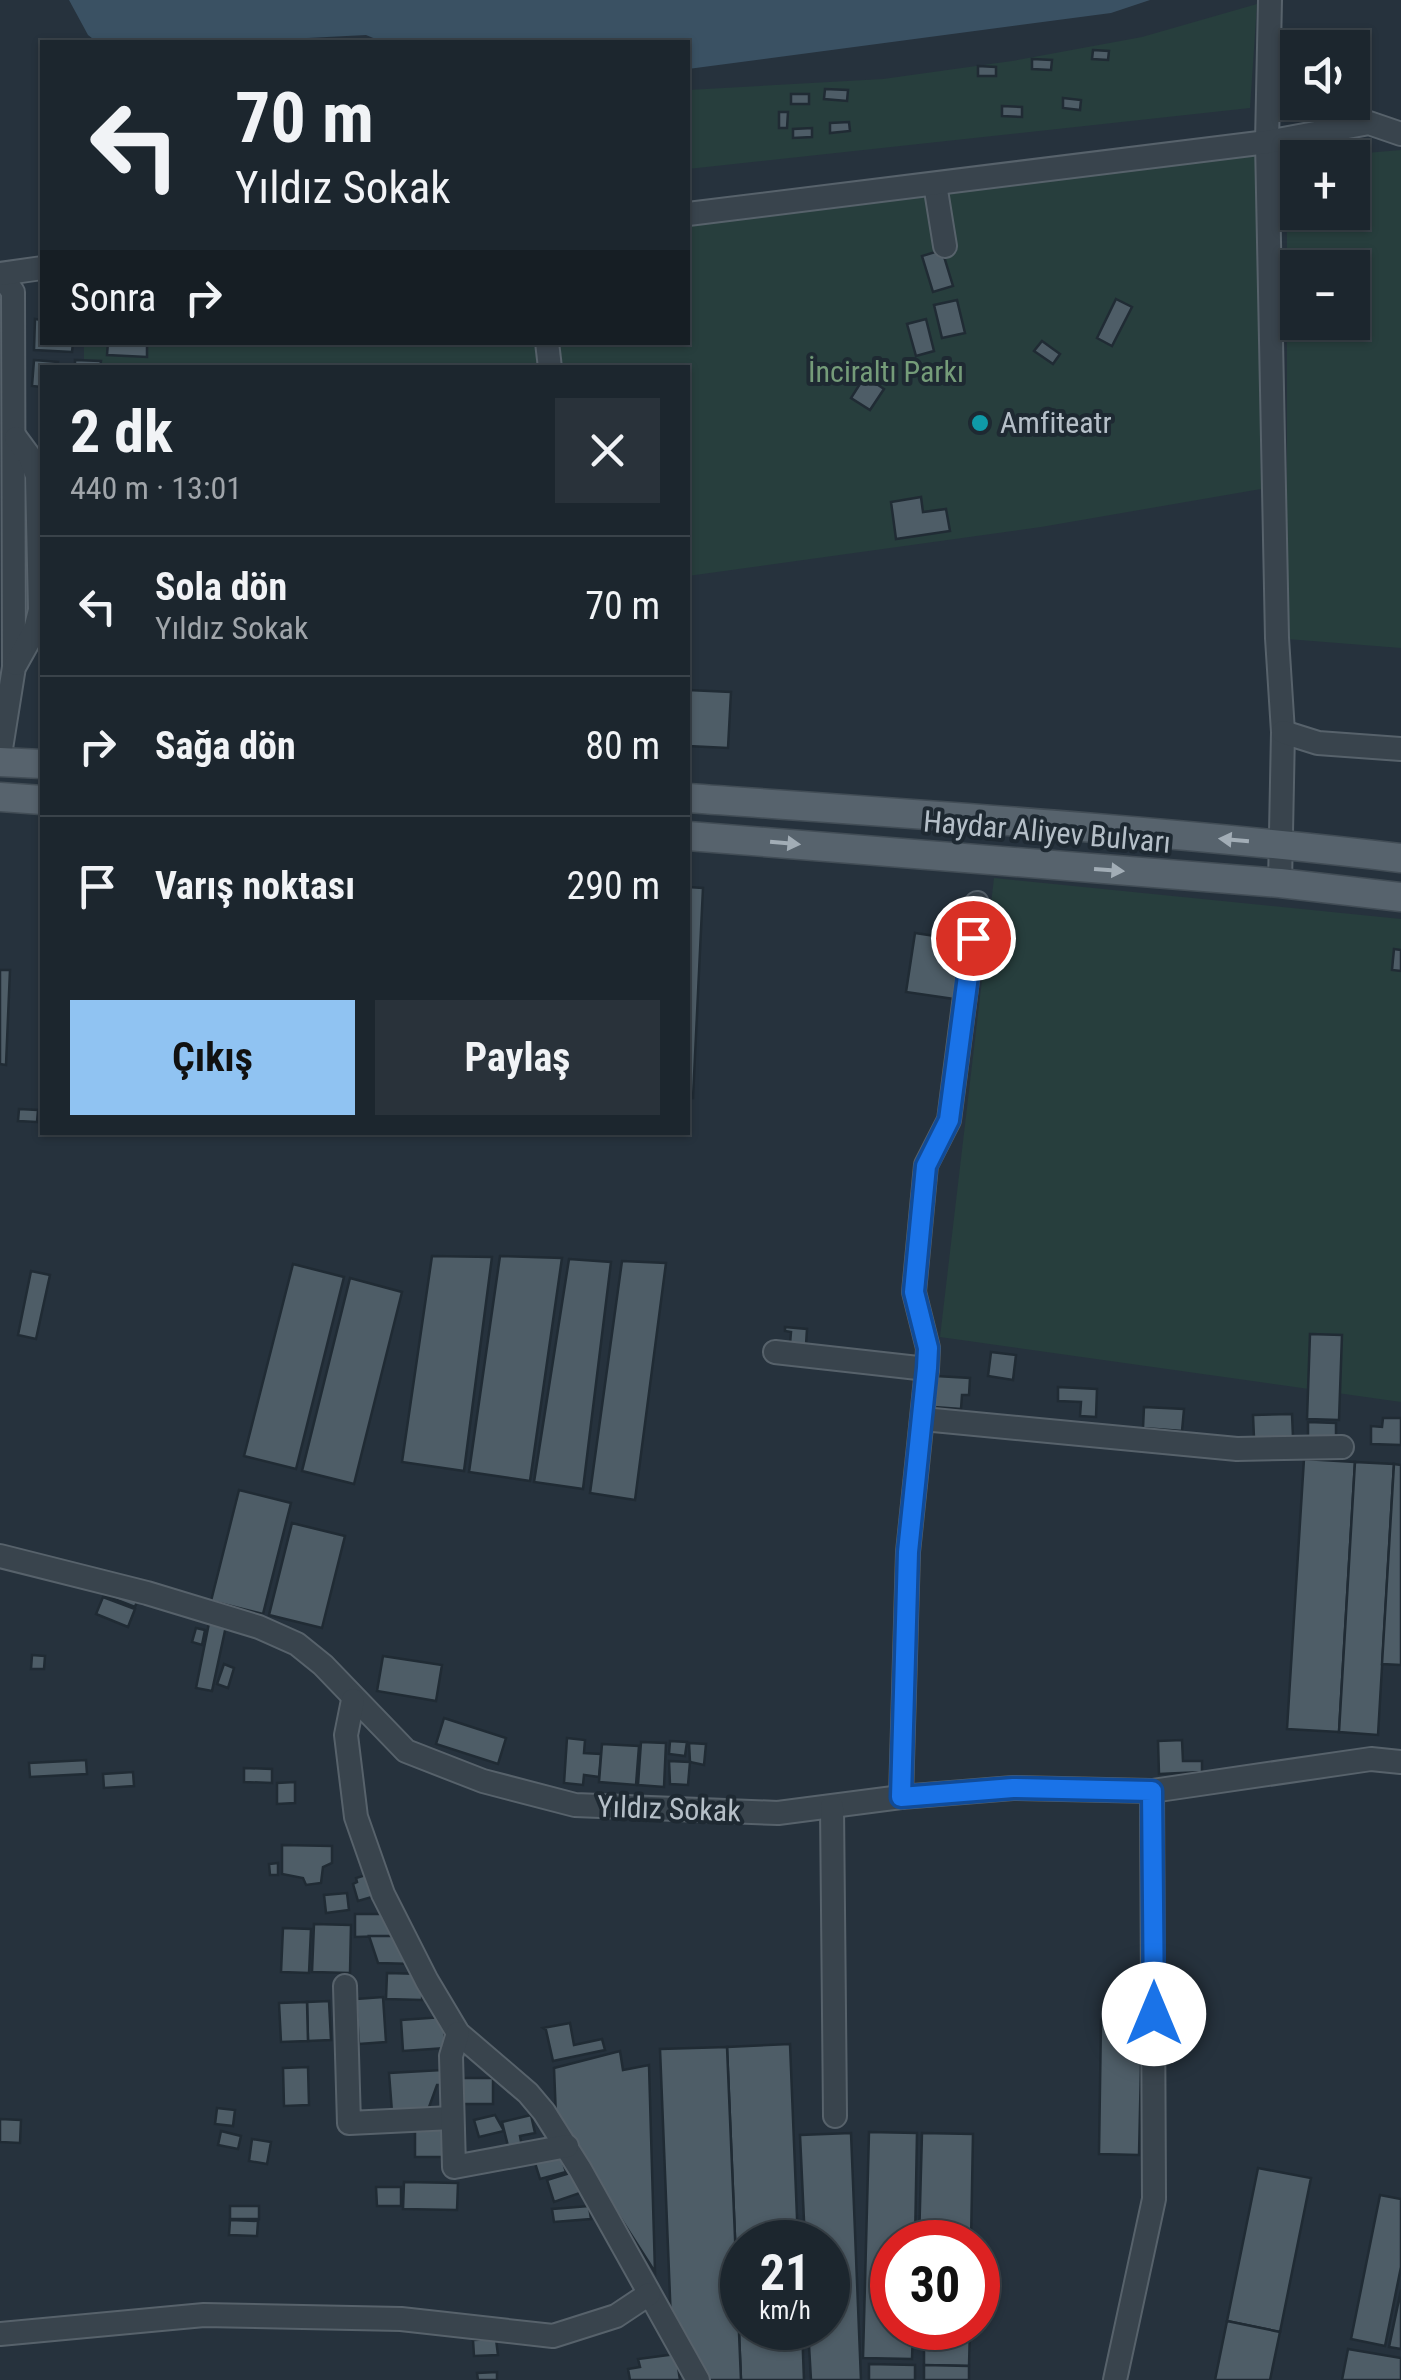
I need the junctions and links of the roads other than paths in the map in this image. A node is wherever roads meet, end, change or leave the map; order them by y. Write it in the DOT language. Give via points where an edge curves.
graph roads {
  1 [pos="1270,0"];
  2 [pos="1401,134"];
  3 [pos="1267,142"];
  4 [pos="935,184"];
  5 [pos="690,214"];
  6 [pos="945,246"];
  7 [pos="40,268"];
  8 [pos="0,274"];
  9 [pos="1284,732"];
  10 [pos="1401,749"];
  11 [pos="0,758"];
  12 [pos="40,764"];
  13 [pos="0,797"];
  14 [pos="690,798"];
  15 [pos="40,800"];
  16 [pos="690,836"];
  17 [pos="1282,844"];
  18 [pos="1401,858"];
  19 [pos="1280,883"];
  20 [pos="1401,897"];
  21 [pos="977,903"];
  22 [pos="775,1352"];
  23 [pos="927,1368"];
  24 [pos="923,1419"];
  25 [pos="1342,1447"];
  26 [pos="0,1556"];
  27 [pos="353,1700"];
  28 [pos="1401,1762"];
  29 [pos="1152,1791"];
  30 [pos="901,1797"];
  31 [pos="832,1807"];
  32 [pos="345,1986"];
  33 [pos="458,2033"];
  34 [pos="834,2116"];
  35 [pos="452,2118"];
  36 [pos="567,2146"];
  37 [pos="649,2294"];
  38 [pos="0,2334"];
  39 [pos="698,2380"];
  40 [pos="1115,2380"];
  1 -- 3 [label="street"];
  2 -- 3 [label="street" via="1369,124"];
  3 -- 4 [label="street"];
  3 -- 9 [label="street"];
  4 -- 5 [label="street"];
  4 -- 6 [label="street"];
  7 -- 8 [label="street"];
  8 -- 11 [label="street" via="13,292 16,437 14,667"];
  9 -- 10 [label="street" via="1318,742"];
  9 -- 17 [label="street"];
  11 -- 12 [label="main road"];
  13 -- 15 [label="main road"];
  17 -- 14 [label="main road, Haydar Aliyev Bulvarı, one-way"];
  16 -- 19 [label="main road, Haydar Aliyev Bulvarı, one-way"];
  17 -- 18 [label="main road, Haydar Aliyev Bulvarı"];
  17 -- 19 [label="street"];
  19 -- 20 [label="main road, Haydar Aliyev Bulvarı"];
  21 -- 23 [label="street" via="949,1120 926,1166 914,1292"];
  22 -- 23 [label="street"];
  23 -- 24 [label="street"];
  24 -- 25 [label="street" via="1237,1449"];
  24 -- 30 [label="street" via="908,1552"];
  26 -- 27 [label="street, Yıldız Sokak" via="259,1627 297,1644"];
  27 -- 31 [label="street, Yıldız Sokak" via="406,1752 575,1805 778,1813"];
  27 -- 33 [label="street" via="346,1735 356,1817 383,1894"];
  28 -- 29 [label="street, Yıldız Sokak" via="1371,1759"];
  29 -- 30 [label="street, Yıldız Sokak" via="1013,1788"];
  29 -- 40 [label="street" via="1154,2200"];
  30 -- 31 [label="street, Yıldız Sokak"];
  31 -- 34 [label="street"];
  32 -- 35 [label="street" via="350,2123"];
  33 -- 35 [label="street" via="450,2056"];
  33 -- 36 [label="street" via="528,2093"];
  35 -- 36 [label="street" via="454,2167"];
  36 -- 37 [label="street"];
  37 -- 38 [label="street" via="616,2316 553,2336 401,2319 204,2314"];
  37 -- 39 [label="street"];
}
